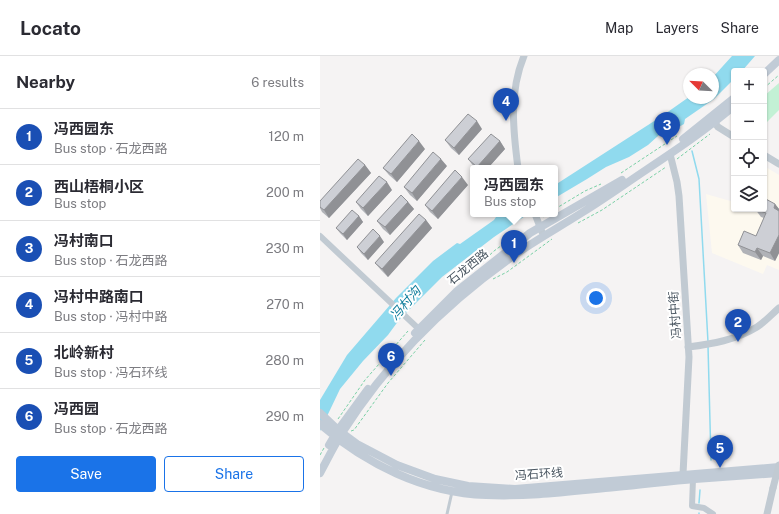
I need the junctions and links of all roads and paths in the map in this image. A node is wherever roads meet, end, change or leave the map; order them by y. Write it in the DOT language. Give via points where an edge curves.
graph roads {
  1 [pos="524,56"];
  2 [pos="779,60"];
  3 [pos="779,67"];
  4 [pos="767,71"];
  5 [pos="779,75"];
  6 [pos="767,77"];
  7 [pos="767,85"];
  8 [pos="731,102"];
  9 [pos="731,108"];
  10 [pos="714,122"];
  11 [pos="731,135"];
  12 [pos="676,136"];
  13 [pos="670,154"];
  14 [pos="767,157"];
  15 [pos="672,163"];
  16 [pos="779,164"];
  17 [pos="518,165"];
  18 [pos="618,175"];
  19 [pos="605,182"];
  20 [pos="558,207"];
  21 [pos="558,216"];
  22 [pos="536,217"];
  23 [pos="556,217"];
  24 [pos="576,225"];
  25 [pos="540,226"];
  26 [pos="320,236"];
  27 [pos="544,236"];
  28 [pos="556,236"];
  29 [pos="489,282"];
  30 [pos="779,308"];
  31 [pos="424,332"];
  32 [pos="688,347"];
  33 [pos="320,413"];
  34 [pos="324,424"];
  35 [pos="338,435"];
  36 [pos="320,462"];
  37 [pos="779,466"];
  38 [pos="320,473"];
  39 [pos="779,473"];
  40 [pos="683,474"];
  41 [pos="693,479"];
  42 [pos="453,490"];
  43 [pos="447,514"];
  44 [pos="712,514"];
  45 [pos="767,514"];
  1 -- 17 [label="street" via="518,73 513,111 513,135"];
  2 -- 4 [label="main road"];
  3 -- 6 [label="main road"];
  5 -- 7 [label="path"];
  8 -- 10 [label="main road, 石龙西路"];
  9 -- 10 [label="main road, 石龙西路"];
  10 -- 11 [label="street"];
  10 -- 13 [label="main road, 石龙西路"];
  10 -- 15 [label="path"];
  10 -- 21 [label="main road, 石龙西路" via="620,181"];
  12 -- 18 [label="path"];
  13 -- 15 [label="street, 冯村中街"];
  13 -- 27 [label="main road, 石龙西路"];
  14 -- 16 [label="street"];
  15 -- 24 [label="path"];
  15 -- 32 [label="street, 冯村中街" via="679,196"];
  19 -- 20 [label="path"];
  22 -- 25 [label="street"];
  23 -- 25 [label="main road, 石龙西路"];
  25 -- 27 [label="street"];
  25 -- 31 [label="main road, 石龙西路" via="456,292"];
  26 -- 31 [label="street"];
  27 -- 31 [label="main road, 石龙西路" via="482,279"];
  28 -- 29 [label="path, 石龙西路"];
  30 -- 32 [label="street" via="758,326 736,338"];
  31 -- 35 [label="main road, 石龙西路" via="386,373"];
  31 -- 35 [label="path" via="354,430"];
  32 -- 40 [label="street, 冯村中街"];
  33 -- 34 [label="main road, 冯石环线"];
  34 -- 35 [label="main road, 冯石环线"];
  35 -- 36 [label="main road, 石龙西路"];
  35 -- 38 [label="main road, 石龙西路"];
  35 -- 40 [label="main road, 冯石环线" via="397,466 435,479 468,486 515,489"];
  35 -- 42 [label="main road, 冯石环线" via="364,456 398,474"];
  37 -- 40 [label="main road, 冯石环线"];
  37 -- 45 [label="street, bridge"];
  39 -- 41 [label="main road, 冯石环线"];
  41 -- 42 [label="main road, 冯石环线" via="527,495 488,495"];
  41 -- 44 [label="street" via="692,506 704,508"];
  42 -- 43 [label="lane"];
}
